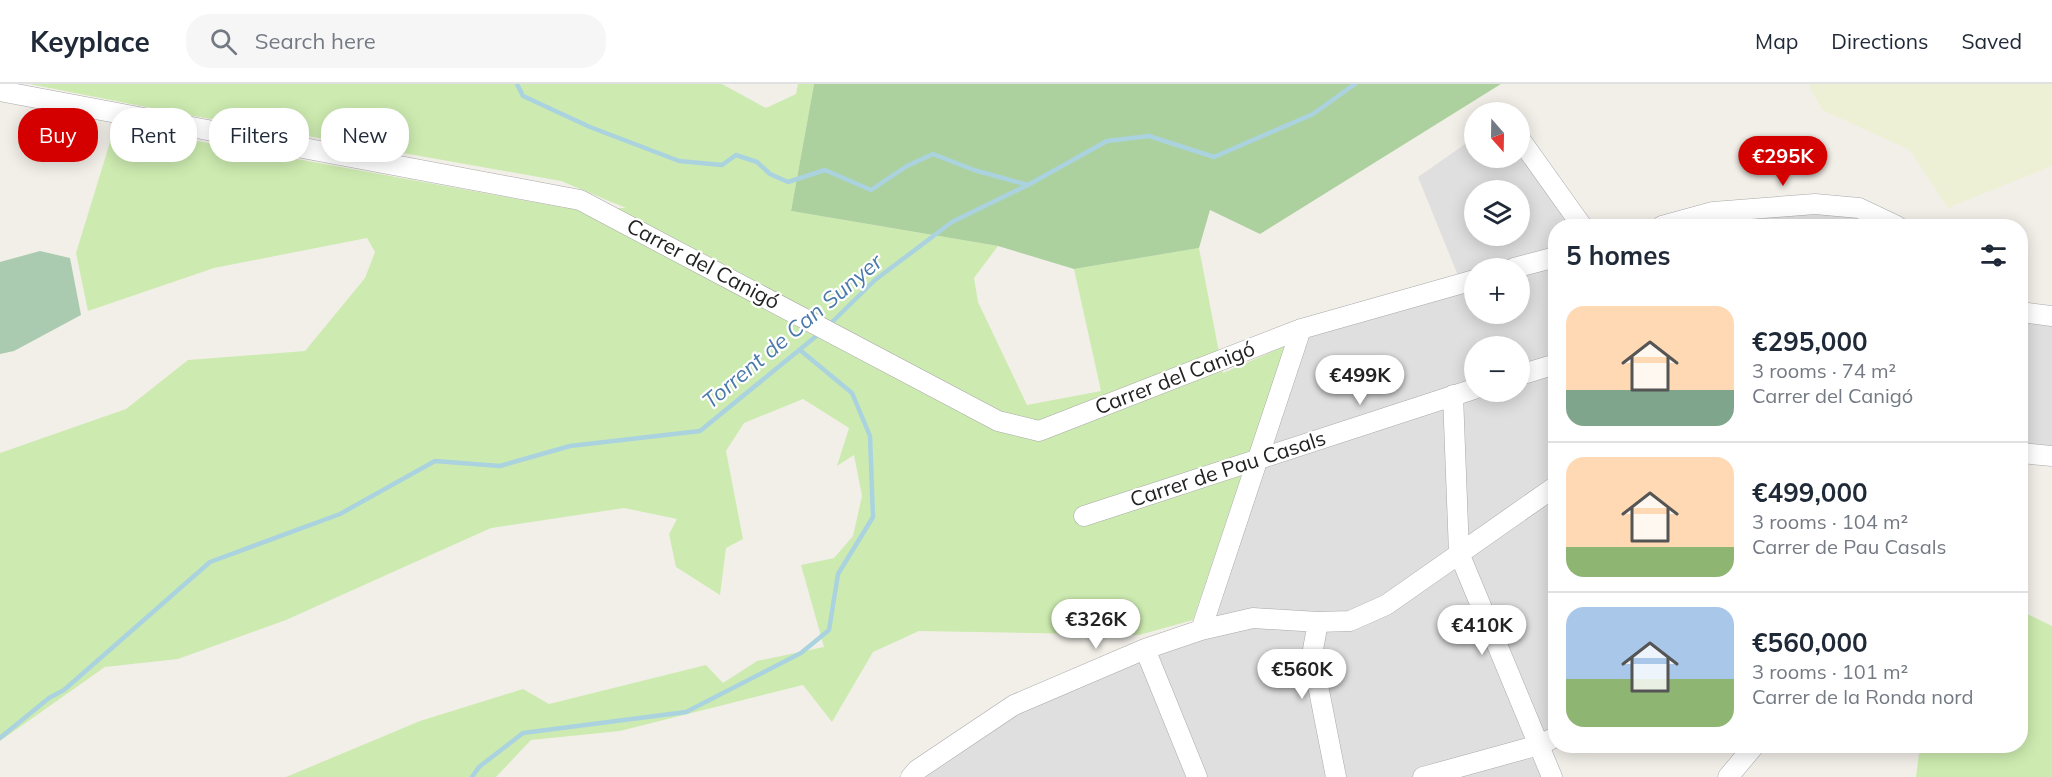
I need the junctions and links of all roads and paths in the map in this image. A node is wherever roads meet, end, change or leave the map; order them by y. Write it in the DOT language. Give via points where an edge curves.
graph roads {
  1 [pos="0,91"];
  2 [pos="1530,153"];
  3 [pos="1577,219"];
  4 [pos="1688,219"];
  5 [pos="1882,219"];
  6 [pos="1548,259"];
  7 [pos="1530,264"];
  8 [pos="1464,283"];
  9 [pos="2028,311"];
  10 [pos="2052,316"];
  11 [pos="1301,329"];
  12 [pos="1548,366"];
  13 [pos="1530,372"];
  14 [pos="1464,392"];
  15 [pos="1453,395"];
  16 [pos="2028,454"];
  17 [pos="2052,456"];
  18 [pos="1257,459"];
  19 [pos="1548,492"];
  20 [pos="1084,516"];
  21 [pos="1459,554"];
  22 [pos="1318,622"];
  23 [pos="1201,630"];
  24 [pos="1145,649"];
  25 [pos="1547,741"];
  26 [pos="1549,753"];
  27 [pos="1748,753"];
  28 [pos="911,777"];
  29 [pos="1197,777"];
  30 [pos="1336,777"];
  31 [pos="1423,777"];
  32 [pos="1552,777"];
  33 [pos="1728,777"];
  1 -- 11 [label="street, Carrer del Canigó" via="579,200 998,421 1039,431"];
  2 -- 3 [label="street"];
  4 -- 5 [label="street" via="1713,212 1815,204 1859,208"];
  6 -- 7 [label="street"];
  8 -- 11 [label="street, Carrer del Canigó"];
  9 -- 10 [label="street"];
  11 -- 18 [label="street"];
  12 -- 13 [label="street"];
  14 -- 15 [label="street, Carrer de Pau Casals"];
  15 -- 18 [label="street, Carrer de Pau Casals"];
  15 -- 21 [label="street"];
  16 -- 17 [label="street"];
  18 -- 20 [label="street, Carrer de Pau Casals"];
  18 -- 23 [label="street"];
  19 -- 21 [label="street"];
  21 -- 22 [label="street" via="1386,605 1350,621"];
  21 -- 25 [label="street"];
  22 -- 23 [label="street" via="1253,618"];
  22 -- 30 [label="street" via="1312,655"];
  23 -- 24 [label="street"];
  24 -- 28 [label="street" via="1014,705"];
  24 -- 29 [label="street"];
  25 -- 31 [label="street"];
  26 -- 32 [label="street"];
  27 -- 33 [label="street"];
}
